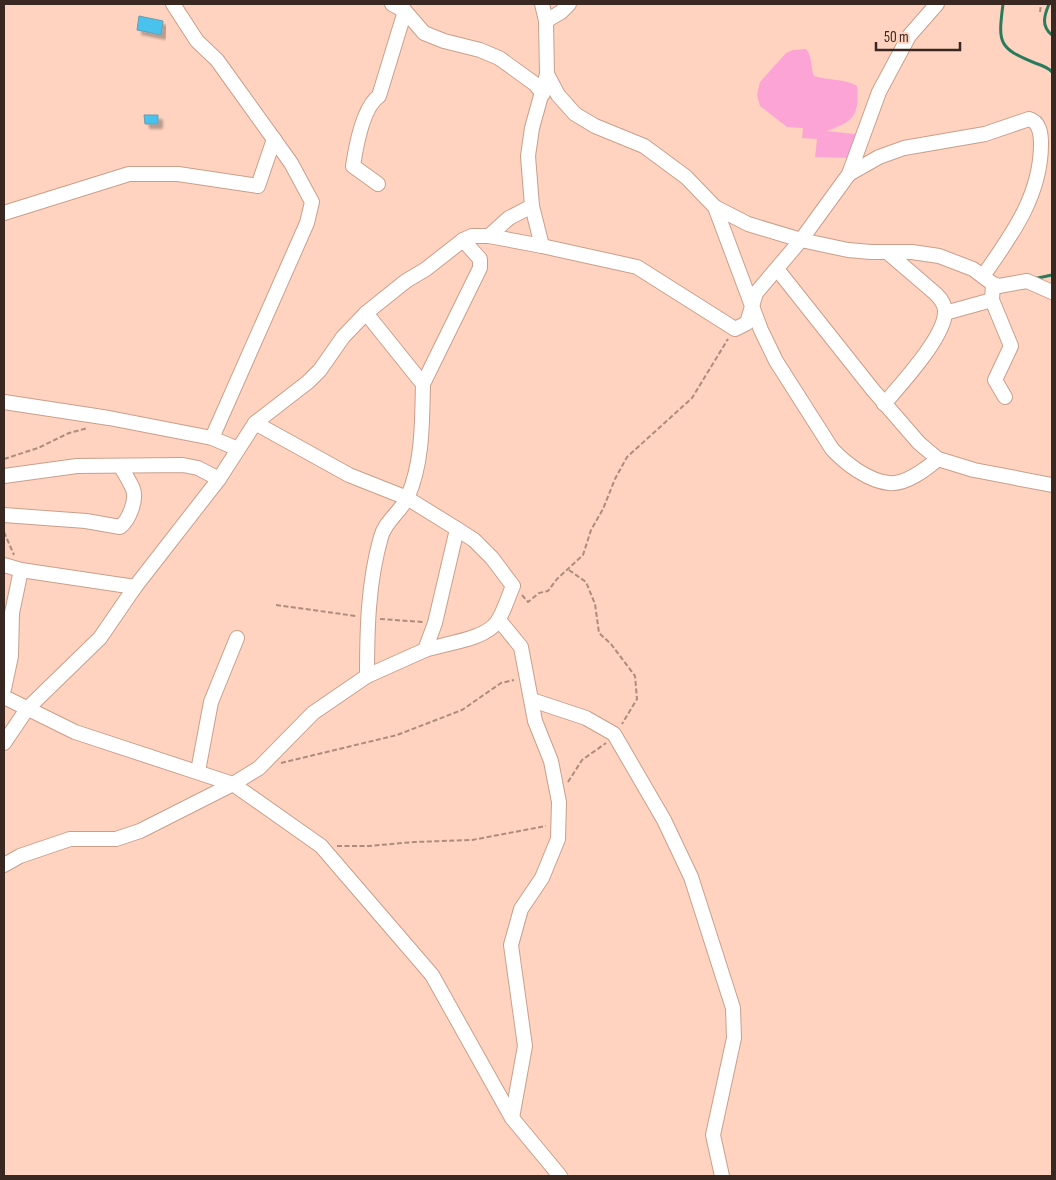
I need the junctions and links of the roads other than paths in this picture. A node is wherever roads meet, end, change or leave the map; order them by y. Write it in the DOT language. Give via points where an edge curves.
graph roads {
  1 [pos="173,4"];
  2 [pos="392,4"];
  3 [pos="542,4"];
  4 [pos="569,4"];
  5 [pos="937,4"];
  6 [pos="405,11"];
  7 [pos="546,21"];
  8 [pos="547,74"];
  9 [pos="543,94"];
  10 [pos="274,139"];
  11 [pos="849,174"];
  12 [pos="378,184"];
  13 [pos="532,206"];
  14 [pos="715,207"];
  15 [pos="4,213"];
  16 [pos="489,236"];
  17 [pos="463,240"];
  18 [pos="801,240"];
  19 [pos="542,246"];
  20 [pos="887,252"];
  21 [pos="777,269"];
  22 [pos="988,280"];
  23 [pos="1052,292"];
  24 [pos="992,300"];
  25 [pos="751,303"];
  26 [pos="366,313"];
  27 [pos="945,314"];
  28 [pos="423,384"];
  29 [pos="1005,397"];
  30 [pos="4,402"];
  31 [pos="884,404"];
  32 [pos="255,423"];
  33 [pos="212,438"];
  34 [pos="238,449"];
  35 [pos="938,459"];
  36 [pos="121,467"];
  37 [pos="4,476"];
  38 [pos="219,479"];
  39 [pos="1052,485"];
  40 [pos="407,498"];
  41 [pos="4,515"];
  42 [pos="457,529"];
  43 [pos="4,565"];
  44 [pos="21,570"];
  45 [pos="135,587"];
  46 [pos="499,620"];
  47 [pos="237,638"];
  48 [pos="425,650"];
  49 [pos="367,676"];
  50 [pos="4,689"];
  51 [pos="4,698"];
  52 [pos="532,700"];
  53 [pos="27,709"];
  54 [pos="4,743"];
  55 [pos="198,771"];
  56 [pos="233,784"];
  57 [pos="4,865"];
  58 [pos="512,1118"];
  59 [pos="560,1176"];
  60 [pos="722,1176"];
  1 -- 10 [label="street" via="197,41 217,60"];
  2 -- 6 [label="street"];
  3 -- 7 [label="street"];
  4 -- 7 [label="street"];
  5 -- 11 [label="street" via="910,36 879,92"];
  6 -- 9 [label="street" via="424,33 499,58 535,84"];
  6 -- 12 [label="street" via="379,96 371,102 366,114 352,166"];
  7 -- 8 [label="street"];
  8 -- 9 [label="street"];
  8 -- 14 [label="street" via="558,95 575,114 644,146 686,176"];
  9 -- 13 [label="street" via="532,128 528,156"];
  10 -- 15 [label="street" via="258,186 178,174 129,174"];
  10 -- 33 [label="street" via="312,202 307,224"];
  11 -- 18 [label="street"];
  11 -- 22 [label="street" via="904,148 985,134 1034,120 1041,142 1038,177 1026,210"];
  13 -- 16 [label="street" via="509,218"];
  13 -- 19 [label="street"];
  14 -- 18 [label="street" via="755,227"];
  14 -- 25 [label="street"];
  16 -- 17 [label="street" via="472,236"];
  16 -- 19 [label="street"];
  17 -- 26 [label="street"];
  17 -- 28 [label="street" via="480,259 480,268"];
  18 -- 20 [label="street" via="848,250"];
  18 -- 21 [label="street"];
  19 -- 25 [label="street" via="637,267 735,329 749,320"];
  20 -- 22 [label="street" via="938,256 973,269"];
  20 -- 27 [label="street" via="936,294 942,301"];
  21 -- 25 [label="street"];
  21 -- 31 [label="street"];
  22 -- 23 [label="street" via="1000,286 1027,281"];
  22 -- 24 [label="street"];
  24 -- 27 [label="street"];
  24 -- 29 [label="street" via="1011,346 994,380"];
  25 -- 35 [label="street" via="776,361 842,460 890,484 924,470"];
  26 -- 28 [label="street"];
  26 -- 32 [label="street" via="308,382"];
  27 -- 31 [label="street" via="934,340"];
  28 -- 40 [label="street" via="421,440"];
  30 -- 33 [label="street"];
  31 -- 35 [label="street"];
  32 -- 34 [label="street"];
  32 -- 40 [label="street" via="349,475"];
  33 -- 34 [label="street"];
  34 -- 38 [label="street"];
  35 -- 39 [label="street" via="990,474"];
  36 -- 37 [label="street" via="77,466"];
  36 -- 38 [label="street" via="190,466"];
  36 -- 41 [label="street" via="133,488 134,497 120,527"];
  38 -- 45 [label="street"];
  40 -- 42 [label="street"];
  40 -- 49 [label="street" via="381,536 367,618"];
  42 -- 46 [label="street" via="492,558 513,586"];
  42 -- 48 [label="street" via="435,623"];
  43 -- 44 [label="street"];
  44 -- 45 [label="street"];
  44 -- 50 [label="street" via="12,613 11,656"];
  45 -- 53 [label="street" via="100,638"];
  46 -- 48 [label="street" via="480,635"];
  46 -- 52 [label="street" via="521,647"];
  47 -- 55 [label="street" via="211,702"];
  48 -- 49 [label="street"];
  49 -- 56 [label="street" via="313,713 259,768"];
  51 -- 53 [label="street"];
  52 -- 58 [label="street" via="535,720 551,761 558,802 558,840 542,878 521,909 511,945 525,1046"];
  52 -- 60 [label="street" via="586,718 614,734 664,820 691,877 733,1008 734,1038 713,1135"];
  53 -- 54 [label="street"];
  53 -- 55 [label="street" via="74,732"];
  55 -- 56 [label="street"];
  56 -- 57 [label="street" via="140,831 116,839 70,839 20,856"];
  56 -- 58 [label="street" via="321,846 432,974"];
  58 -- 59 [label="street"];
}
